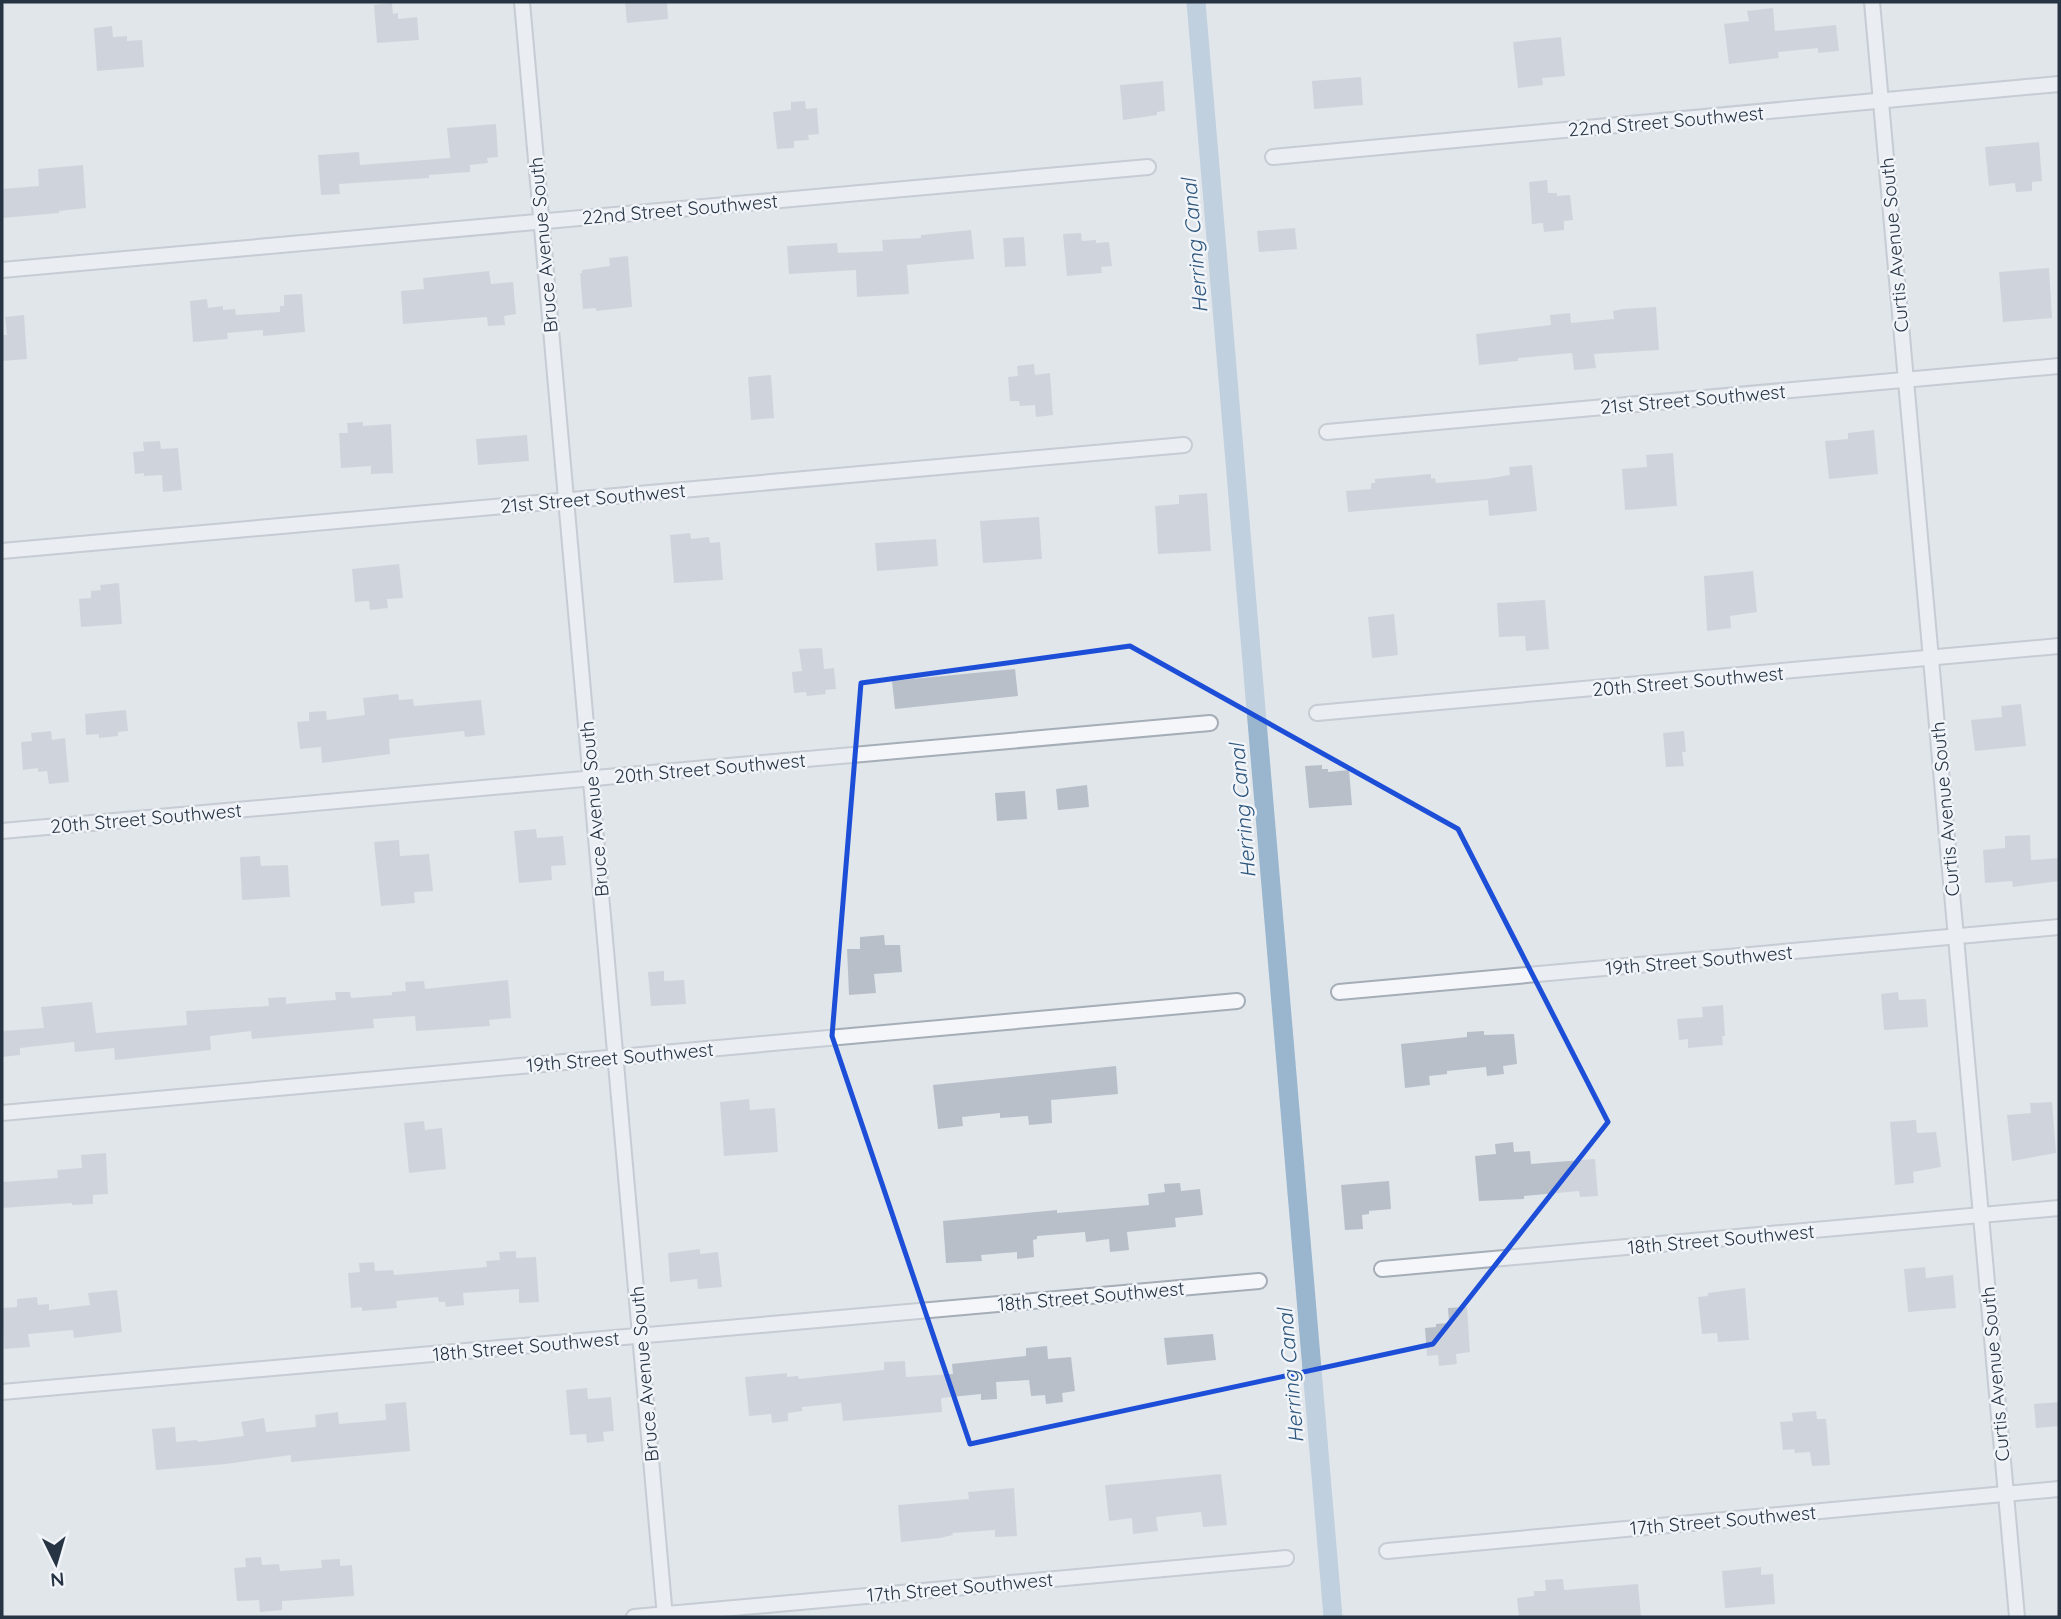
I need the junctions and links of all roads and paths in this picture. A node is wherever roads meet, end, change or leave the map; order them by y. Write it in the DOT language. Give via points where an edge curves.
graph roads {
  1 [pos="522,2"];
  2 [pos="1872,2"];
  3 [pos="2059,84"];
  4 [pos="1882,102"];
  5 [pos="1273,157"];
  6 [pos="1148,167"];
  7 [pos="541,221"];
  8 [pos="2,270"];
  9 [pos="2059,366"];
  10 [pos="1907,381"];
  11 [pos="1327,432"];
  12 [pos="1184,445"];
  13 [pos="565,500"];
  14 [pos="2,551"];
  15 [pos="2059,646"];
  16 [pos="1931,659"];
  17 [pos="1317,713"];
  18 [pos="1210,723"];
  19 [pos="591,778"];
  20 [pos="2,831"];
  21 [pos="2059,927"];
  22 [pos="1956,936"];
  23 [pos="1339,992"];
  24 [pos="1237,1001"];
  25 [pos="616,1057"];
  26 [pos="2,1113"];
  27 [pos="2059,1208"];
  28 [pos="1981,1215"];
  29 [pos="1382,1269"];
  30 [pos="1259,1280"];
  31 [pos="641,1336"];
  32 [pos="2,1392"];
  33 [pos="2059,1489"];
  34 [pos="2006,1494"];
  35 [pos="1387,1551"];
  36 [pos="1286,1558"];
  37 [pos="665,1616"];
  38 [pos="634,1617"];
  39 [pos="2017,1617"];
  1 -- 7 [label="street, Bruce Avenue South"];
  2 -- 4 [label="street, Curtis Avenue South"];
  3 -- 4 [label="street, 22nd Street Southwest"];
  4 -- 5 [label="street, 22nd Street Southwest"];
  4 -- 10 [label="street, Curtis Avenue South"];
  6 -- 7 [label="street, 22nd Street Southwest"];
  7 -- 8 [label="street, 22nd Street Southwest"];
  7 -- 13 [label="street, Bruce Avenue South"];
  9 -- 10 [label="street, 21st Street Southwest"];
  10 -- 11 [label="street, 21st Street Southwest"];
  10 -- 16 [label="street, Curtis Avenue South"];
  12 -- 13 [label="street, 21st Street Southwest"];
  13 -- 14 [label="street, 21st Street Southwest"];
  13 -- 19 [label="street, Bruce Avenue South"];
  15 -- 16 [label="street, 20th Street Southwest"];
  16 -- 17 [label="street, 20th Street Southwest"];
  16 -- 22 [label="street, Curtis Avenue South"];
  18 -- 19 [label="street, 20th Street Southwest"];
  19 -- 20 [label="street, 20th Street Southwest"];
  19 -- 25 [label="street, Bruce Avenue South"];
  21 -- 22 [label="street, 19th Street Southwest"];
  22 -- 23 [label="street, 19th Street Southwest"];
  22 -- 28 [label="street, Curtis Avenue South"];
  24 -- 25 [label="street, 19th Street Southwest"];
  25 -- 26 [label="street, 19th Street Southwest"];
  25 -- 31 [label="street, Bruce Avenue South"];
  27 -- 28 [label="street, 18th Street Southwest"];
  28 -- 29 [label="street, 18th Street Southwest"];
  28 -- 34 [label="street, Curtis Avenue South"];
  30 -- 31 [label="street, 18th Street Southwest"];
  31 -- 32 [label="street, 18th Street Southwest"];
  31 -- 37 [label="street, Bruce Avenue South"];
  33 -- 34 [label="street, 17th Street Southwest"];
  34 -- 35 [label="street, 17th Street Southwest"];
  34 -- 39 [label="street, Curtis Avenue South"];
  36 -- 37 [label="street, 17th Street Southwest"];
  37 -- 38 [label="street, 17th Street Southwest"];
}
